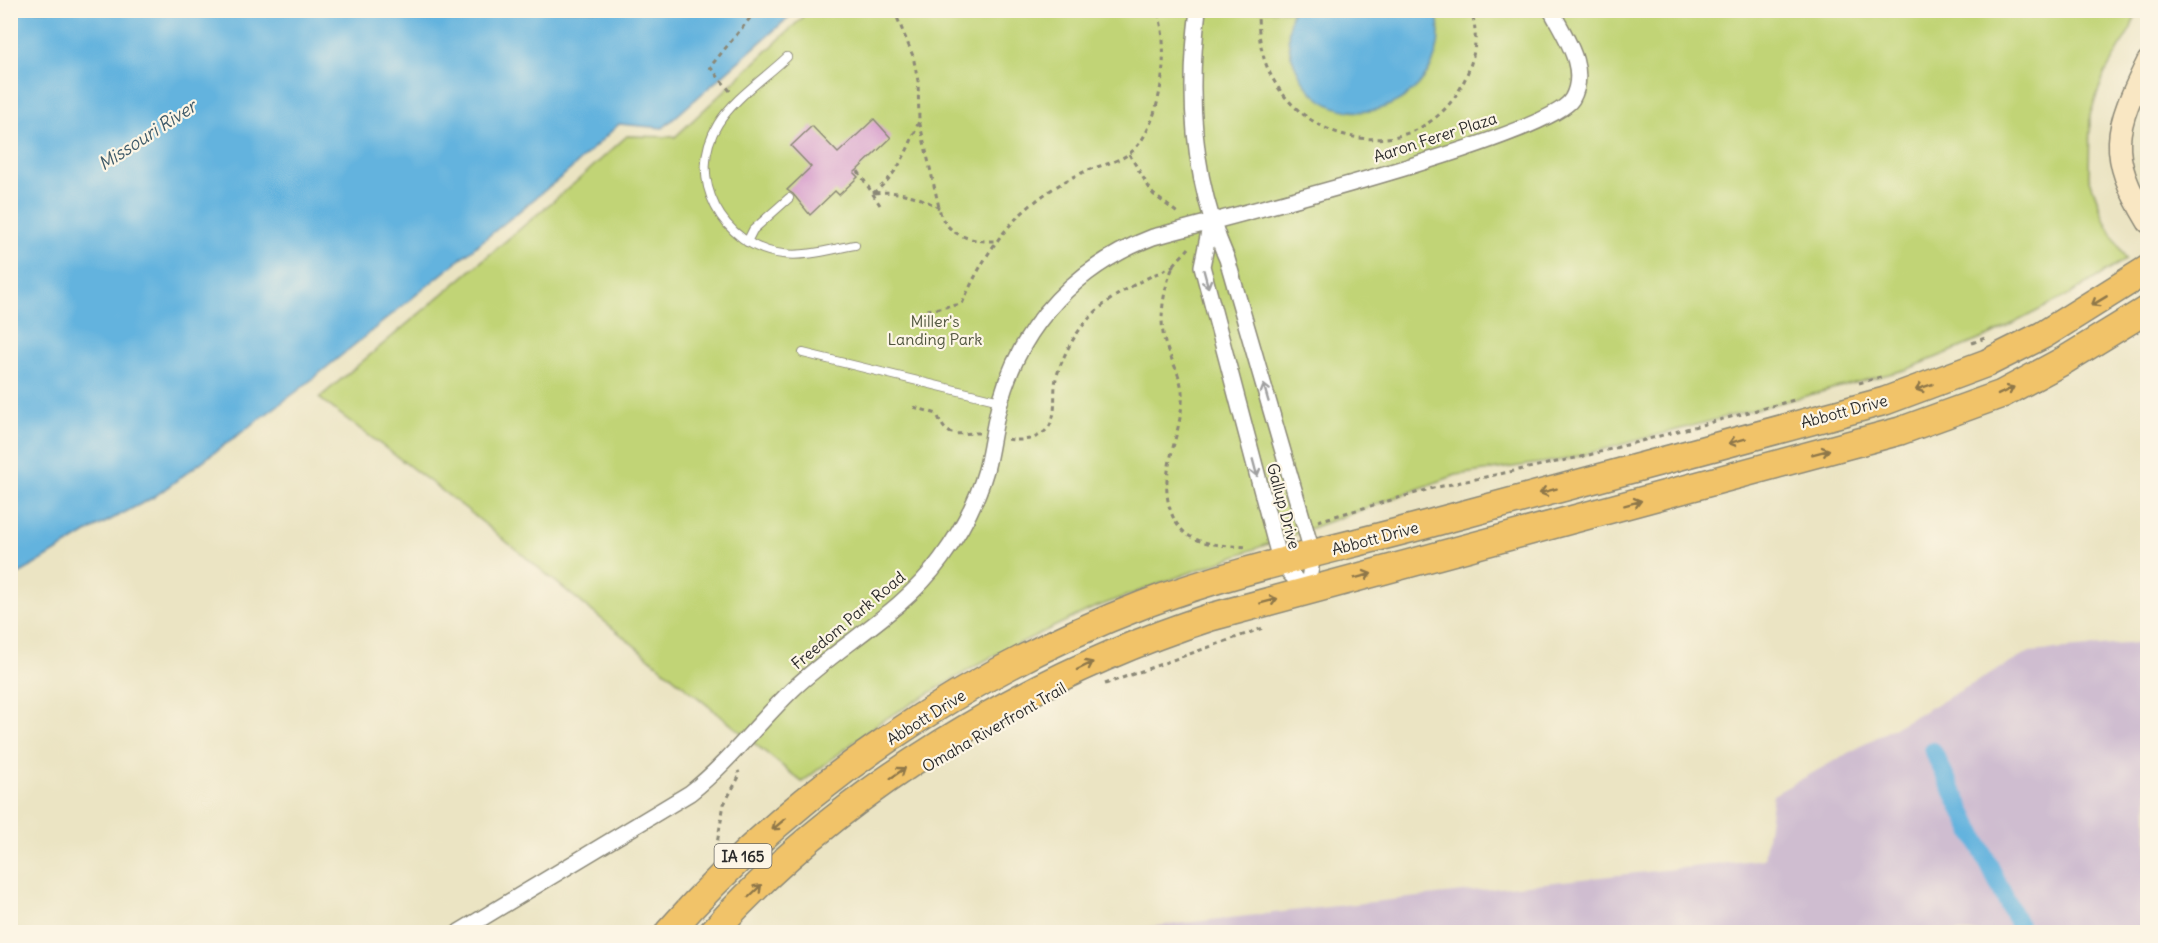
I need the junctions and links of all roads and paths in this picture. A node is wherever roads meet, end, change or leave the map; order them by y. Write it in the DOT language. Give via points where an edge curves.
graph roads {
  1 [pos="894,10"];
  2 [pos="1157,10"];
  3 [pos="1198,10"];
  4 [pos="1258,10"];
  5 [pos="1471,10"];
  6 [pos="1551,10"];
  7 [pos="755,12"];
  8 [pos="787,57"];
  9 [pos="2148,62"];
  10 [pos="738,101"];
  11 [pos="920,120"];
  12 [pos="1129,154"];
  13 [pos="858,171"];
  14 [pos="873,193"];
  15 [pos="789,198"];
  16 [pos="880,205"];
  17 [pos="939,208"];
  18 [pos="1211,222"];
  19 [pos="2148,222"];
  20 [pos="996,241"];
  21 [pos="747,242"];
  22 [pos="855,245"];
  23 [pos="1175,265"];
  24 [pos="2148,269"];
  25 [pos="2148,309"];
  26 [pos="927,310"];
  27 [pos="1991,335"];
  28 [pos="1964,347"];
  29 [pos="803,353"];
  30 [pos="1888,375"];
  31 [pos="1857,384"];
  32 [pos="1795,400"];
  33 [pos="1000,402"];
  34 [pos="914,407"];
  35 [pos="993,436"];
  36 [pos="1361,507"];
  37 [pos="1330,518"];
  38 [pos="1249,548"];
  39 [pos="1339,548"];
  40 [pos="1313,555"];
  41 [pos="1281,564"];
  42 [pos="1307,591"];
  43 [pos="1272,625"];
  44 [pos="1101,685"];
  45 [pos="728,758"];
  46 [pos="713,853"];
  47 [pos="459,933"];
  48 [pos="669,933"];
  49 [pos="713,933"];
  1 -- 11 [label="path" via="914,56"];
  2 -- 12 [label="path" via="1163,46 1158,99 1140,143"];
  3 -- 18 [label="street, Gallup Drive" via="1192,94 1200,174"];
  4 -- 5 [label="path" via="1260,46 1268,69 1292,104 1329,130 1372,139 1415,132 1448,106 1459,91 1474,54 1476,36"];
  6 -- 18 [label="street, Aaron Ferer Plaza" via="1578,69 1571,101 1558,112 1425,162"];
  7 -- 10 [label="path" via="710,67"];
  8 -- 10 [label="lane"];
  9 -- 19 [label="street" via="2123,116 2118,146 2119,162 2129,188"];
  10 -- 21 [label="lane" via="718,122 706,170 712,205 722,220"];
  11 -- 14 [label="path" via="897,171"];
  11 -- 17 [label="path"];
  12 -- 18 [label="path" via="1154,194 1176,213"];
  12 -- 20 [label="path" via="1061,183 1036,200"];
  13 -- 14 [label="path"];
  14 -- 16 [label="path"];
  14 -- 17 [label="path" via="900,193"];
  15 -- 21 [label="lane" via="753,230"];
  17 -- 20 [label="path" via="945,226 964,238"];
  18 -- 23 [label="path"];
  18 -- 33 [label="street, Freedom Park Road" via="1127,247 1072,284 1033,330 1007,379"];
  40 -- 18 [label="street, Gallup Drive, one-way" via="1227,259"];
  18 -- 41 [label="street, Gallup Drive, one-way" via="1202,266"];
  20 -- 26 [label="path" via="962,303"];
  21 -- 22 [label="lane" via="784,254"];
  23 -- 35 [label="path" via="1126,287 1087,320 1061,363 1050,424 1043,433 1019,441"];
  23 -- 38 [label="path" via="1165,295 1163,326 1165,343 1179,374 1182,404 1165,480 1167,498 1175,521 1187,534 1202,543"];
  24 -- 39 [label="highway, Abbott Drive, one-way" via="2052,329 1987,363 1894,398"];
  42 -- 25 [label="highway, Abbott Drive, one-way" via="1900,431 2002,394"];
  27 -- 28 [label="path"];
  29 -- 33 [label="lane"];
  30 -- 31 [label="path"];
  32 -- 36 [label="path" via="1585,456 1469,479"];
  33 -- 35 [label="street, Freedom Park Road"];
  34 -- 35 [label="path" via="937,414 949,433"];
  35 -- 45 [label="street, Freedom Park Road" via="974,502 941,559 885,618 793,689"];
  37 -- 39 [label="path"];
  39 -- 40 [label="highway, Abbott Drive"];
  40 -- 41 [label="highway, Abbott Drive"];
  40 -- 42 [label="street, Gallup Drive"];
  41 -- 42 [label="street, Gallup Drive"];
  41 -- 48 [label="highway, Abbott Drive / IA 165, one-way" via="1146,604 1010,667 945,703 824,787 737,861"];
  49 -- 42 [label="highway, Abbott Drive / IA 165, one-way" via="850,807 963,730 1090,663 1164,633"];
  43 -- 44 [label="path"];
  45 -- 46 [label="path" via="740,775 724,804 720,839"];
  45 -- 47 [label="street, Freedom Park Road" via="711,777 670,807"];
}
